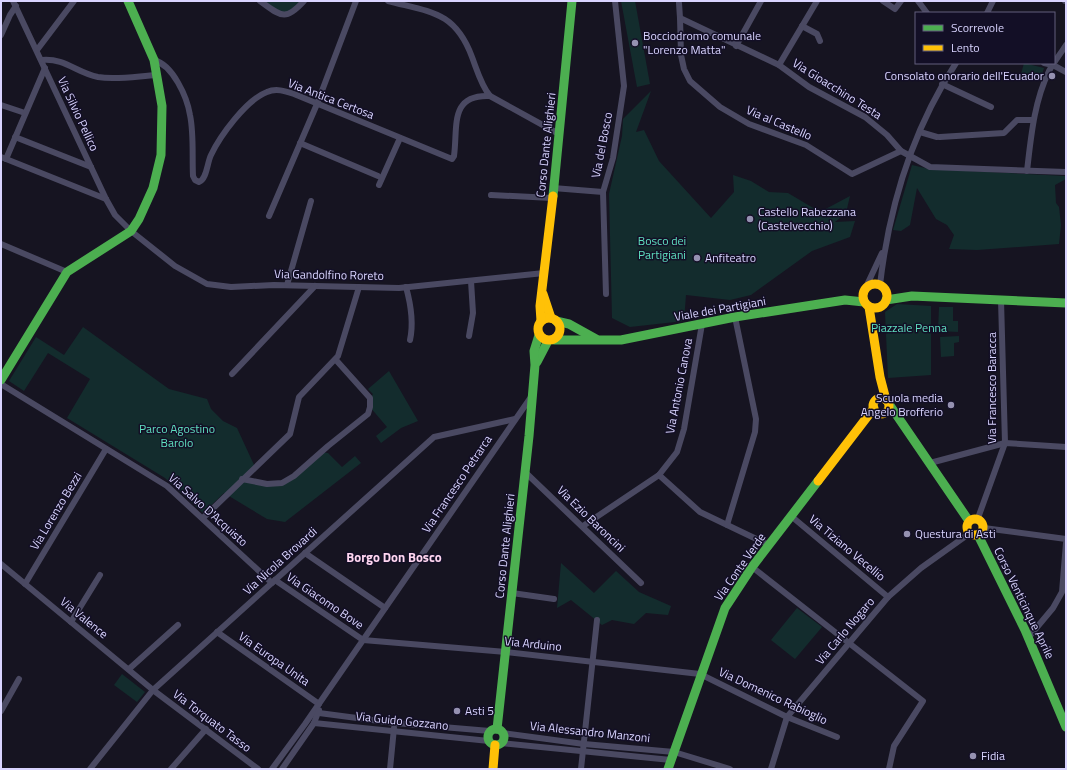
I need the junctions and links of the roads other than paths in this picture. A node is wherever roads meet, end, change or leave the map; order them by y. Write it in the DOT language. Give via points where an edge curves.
graph roads {
  1 [pos="74,1"];
  2 [pos="128,1"];
  3 [pos="260,1"];
  4 [pos="304,1"];
  5 [pos="356,1"];
  6 [pos="388,1"];
  7 [pos="572,1"];
  8 [pos="615,1"];
  9 [pos="761,1"];
  10 [pos="817,1"];
  11 [pos="883,1"];
  12 [pos="901,1"];
  13 [pos="918,1"];
  14 [pos="993,1"];
  15 [pos="679,2"];
  16 [pos="15,4"];
  17 [pos="925,12"];
  18 [pos="988,12"];
  19 [pos="680,18"];
  20 [pos="802,26"];
  21 [pos="1,35"];
  22 [pos="820,41"];
  23 [pos="1066,45"];
  24 [pos="736,46"];
  25 [pos="37,50"];
  26 [pos="42,60"];
  27 [pos="154,60"];
  28 [pos="1055,62"];
  29 [pos="955,64"];
  30 [pos="1048,64"];
  31 [pos="779,65"];
  32 [pos="1053,65"];
  33 [pos="45,68"];
  34 [pos="1066,72"];
  35 [pos="157,75"];
  36 [pos="942,84"];
  37 [pos="490,96"];
  38 [pos="317,104"];
  39 [pos="1,105"];
  40 [pos="991,107"];
  41 [pos="25,113"];
  42 [pos="1033,120"];
  43 [pos="920,132"];
  44 [pos="559,134"];
  45 [pos="15,137"];
  46 [pos="400,138"];
  47 [pos="300,143"];
  48 [pos="901,151"];
  49 [pos="910,156"];
  50 [pos="4,158"];
  51 [pos="91,167"];
  52 [pos="1027,171"];
  53 [pos="1066,172"];
  54 [pos="378,176"];
  55 [pos="379,185"];
  56 [pos="553,188"];
  57 [pos="603,192"];
  58 [pos="491,194"];
  59 [pos="552,198"];
  60 [pos="106,199"];
  61 [pos="311,201"];
  62 [pos="269,216"];
  63 [pos="131,231"];
  64 [pos="1,244"];
  65 [pos="885,246"];
  66 [pos="67,272"];
  67 [pos="544,273"];
  68 [pos="472,280"];
  69 [pos="287,285"];
  70 [pos="315,286"];
  71 [pos="359,287"];
  72 [pos="406,287"];
  73 [pos="882,287"];
  74 [pos="865,288"];
  75 [pos="543,292"];
  76 [pos="606,294"];
  77 [pos="912,296"];
  78 [pos="845,300"];
  79 [pos="1001,300"];
  80 [pos="1066,303"];
  81 [pos="867,304"];
  82 [pos="884,304"];
  83 [pos="735,317"];
  84 [pos="554,319"];
  85 [pos="541,321"];
  86 [pos="702,324"];
  87 [pos="873,327"];
  88 [pos="539,335"];
  89 [pos="469,336"];
  90 [pos="410,340"];
  91 [pos="551,340"];
  92 [pos="599,340"];
  93 [pos="336,360"];
  94 [pos="535,365"];
  95 [pos="232,374"];
  96 [pos="1,380"];
  97 [pos="1,384"];
  98 [pos="532,396"];
  99 [pos="881,406"];
  100 [pos="515,419"];
  101 [pos="1005,443"];
  102 [pos="1066,447"];
  103 [pos="106,449"];
  104 [pos="930,463"];
  105 [pos="525,472"];
  106 [pos="659,474"];
  107 [pos="242,479"];
  108 [pos="791,516"];
  109 [pos="203,518"];
  110 [pos="974,520"];
  111 [pos="727,525"];
  112 [pos="583,526"];
  113 [pos="977,532"];
  114 [pos="1066,539"];
  115 [pos="1066,544"];
  116 [pos="769,545"];
  117 [pos="305,553"];
  118 [pos="1,564"];
  119 [pos="752,567"];
  120 [pos="100,575"];
  121 [pos="274,582"];
  122 [pos="641,583"];
  123 [pos="25,584"];
  124 [pos="512,593"];
  125 [pos="888,597"];
  126 [pos="554,599"];
  127 [pos="385,608"];
  128 [pos="596,620"];
  129 [pos="71,622"];
  130 [pos="178,625"];
  131 [pos="217,632"];
  132 [pos="1028,638"];
  133 [pos="363,640"];
  134 [pos="850,642"];
  135 [pos="506,652"];
  136 [pos="592,661"];
  137 [pos="129,669"];
  138 [pos="700,674"];
  139 [pos="19,679"];
  140 [pos="153,690"];
  141 [pos="319,704"];
  142 [pos="1,712"];
  143 [pos="319,713"];
  144 [pos="787,717"];
  145 [pos="1065,721"];
  146 [pos="314,723"];
  147 [pos="395,723"];
  148 [pos="206,729"];
  149 [pos="394,732"];
  150 [pos="496,737"];
  151 [pos="837,737"];
  152 [pos="584,744"];
  153 [pos="583,752"];
  154 [pos="671,760"];
  155 [pos="90,769"];
  156 [pos="171,769"];
  157 [pos="258,769"];
  158 [pos="272,769"];
  159 [pos="282,769"];
  160 [pos="390,769"];
  161 [pos="493,769"];
  162 [pos="581,769"];
  163 [pos="730,769"];
  164 [pos="771,769"];
  165 [pos="889,769"];
  1 -- 25 [label="street"];
  2 -- 27 [label="street"];
  3 -- 4 [label="street" via="277,13 287,15"];
  5 -- 38 [label="street"];
  6 -- 37 [label="street" via="435,13 451,23 466,40"];
  7 -- 44 [label="street, Corso Dante Alighieri"];
  8 -- 57 [label="street, Via del Bosco" via="624,86 614,158"];
  9 -- 24 [label="street"];
  10 -- 20 [label="street"];
  11 -- 12 [label="street" via="895,9"];
  13 -- 17 [label="street"];
  14 -- 18 [label="street"];
  15 -- 19 [label="street"];
  16 -- 21 [label="street"];
  16 -- 25 [label="street, Via Silvio Pellico"];
  19 -- 24 [label="street, Via Gioacchino Testa"];
  19 -- 48 [label="street, Via al Castello" via="681,55 690,81 726,110 749,124 806,145 852,174"];
  20 -- 22 [label="street" via="817,34"];
  20 -- 31 [label="street"];
  23 -- 28 [label="street"];
  24 -- 31 [label="street, Via Gioacchino Testa"];
  25 -- 26 [label="street, Via Silvio Pellico"];
  26 -- 33 [label="street, Via Silvio Pellico"];
  26 -- 35 [label="street" via="54,59 97,76 122,78"];
  27 -- 35 [label="street"];
  27 -- 38 [label="street, Via Antica Certosa" via="172,74 188,105 193,176 194,180 199,182 204,178 209,158 215,148 238,116 257,97 275,90 294,94"];
  29 -- 36 [label="street"];
  30 -- 32 [label="street"];
  31 -- 48 [label="street, Via Gioacchino Testa" via="808,87 865,117 887,135"];
  32 -- 34 [label="street"];
  32 -- 42 [label="street"];
  33 -- 41 [label="street"];
  33 -- 51 [label="street, Via Silvio Pellico"];
  35 -- 63 [label="street" via="163,118 159,167 146,206"];
  36 -- 40 [label="street"];
  36 -- 43 [label="street"];
  37 -- 44 [label="street"];
  37 -- 46 [label="street, Via Antica Certosa" via="468,99 461,106 453,159"];
  38 -- 46 [label="street, Via Antica Certosa"];
  38 -- 47 [label="street"];
  39 -- 41 [label="street"];
  41 -- 45 [label="street"];
  42 -- 43 [label="street" via="1017,120 1004,133 938,137"];
  42 -- 52 [label="street"];
  43 -- 49 [label="street"];
  44 -- 56 [label="street, Corso Dante Alighieri"];
  45 -- 50 [label="street"];
  45 -- 51 [label="street"];
  46 -- 55 [label="street"];
  47 -- 54 [label="street"];
  47 -- 62 [label="street"];
  48 -- 49 [label="street, Via Gioacchino Testa"];
  49 -- 52 [label="street, Via Gioacchino Testa" via="930,167"];
  49 -- 65 [label="street"];
  50 -- 60 [label="street"];
  51 -- 60 [label="street, Via Silvio Pellico"];
  52 -- 53 [label="street, Via Gioacchino Testa"];
  56 -- 57 [label="street"];
  56 -- 59 [label="street, Corso Dante Alighieri"];
  57 -- 76 [label="street, Via del Bosco"];
  58 -- 59 [label="street"];
  59 -- 67 [label="street, Corso Dante Alighieri"];
  60 -- 63 [label="street, Via Silvio Pellico" via="115,215"];
  61 -- 69 [label="street"];
  63 -- 66 [label="street"];
  63 -- 69 [label="street, Via Gandolfino Roreto" via="175,266 207,284 231,287"];
  64 -- 66 [label="street"];
  65 -- 73 [label="street"];
  65 -- 74 [label="street"];
  66 -- 96 [label="street"];
  67 -- 68 [label="street, Via Gandolfino Roreto"];
  67 -- 75 [label="street, Corso Dante Alighieri"];
  68 -- 72 [label="street, Via Gandolfino Roreto"];
  68 -- 89 [label="street" via="473,313"];
  69 -- 70 [label="street, Via Gandolfino Roreto"];
  70 -- 71 [label="street, Via Gandolfino Roreto"];
  70 -- 95 [label="street"];
  71 -- 72 [label="street, Via Gandolfino Roreto"];
  71 -- 93 [label="street"];
  72 -- 90 [label="street" via="412,314"];
  73 -- 74 [label="street" via="874,284"];
  73 -- 77 [label="street"];
  73 -- 82 [label="street" via="887,292"];
  74 -- 78 [label="street, Viale dei Partigiani"];
  74 -- 81 [label="street"];
  75 -- 84 [label="street, Corso Dante Alighieri"];
  75 -- 85 [label="street, Corso Dante Alighieri" via="540,306"];
  77 -- 79 [label="street"];
  77 -- 82 [label="street"];
  78 -- 81 [label="street, Viale dei Partigiani"];
  78 -- 83 [label="street, Viale dei Partigiani"];
  79 -- 80 [label="street"];
  79 -- 101 [label="street, Via Francesco Baracca"];
  81 -- 82 [label="street"];
  81 -- 87 [label="street"];
  82 -- 87 [label="street"];
  83 -- 86 [label="street, Viale dei Partigiani"];
  83 -- 111 [label="street" via="756,419 755,432"];
  84 -- 85 [label="street"];
  84 -- 91 [label="street" via="560,331"];
  84 -- 92 [label="street"];
  85 -- 88 [label="street"];
  86 -- 92 [label="street, Viale dei Partigiani" via="639,337"];
  86 -- 106 [label="street, Via Antonio Canova" via="684,429 677,452"];
  87 -- 99 [label="street"];
  88 -- 91 [label="street"];
  88 -- 94 [label="street, Corso Dante Alighieri" via="534,351"];
  91 -- 92 [label="street, Viale dei Partigiani"];
  91 -- 94 [label="street, Corso Dante Alighieri" via="540,352"];
  93 -- 107 [label="street" via="299,397 290,434"];
  93 -- 107 [label="street" via="370,398 368,414 294,476 282,483 267,484"];
  94 -- 98 [label="street, Corso Dante Alighieri"];
  97 -- 103 [label="street, Via Salvo D'Acquisto"];
  98 -- 100 [label="street, Via Francesco Petrarca"];
  98 -- 105 [label="street, Corso Dante Alighieri"];
  99 -- 104 [label="street, Corso Venticinque Aprile" via="903,423"];
  99 -- 108 [label="street, Via Conte Verde" via="863,424"];
  100 -- 117 [label="street, Via Nicola Brovardi" via="434,437"];
  100 -- 127 [label="street, Via Francesco Petrarca"];
  101 -- 102 [label="street"];
  101 -- 104 [label="street"];
  101 -- 110 [label="street, Via Francesco Baracca"];
  103 -- 109 [label="street, Via Salvo D'Acquisto" via="167,486"];
  103 -- 123 [label="street, Via Lorenzo Bezzi"];
  104 -- 110 [label="street, Corso Venticinque Aprile"];
  105 -- 112 [label="street, Via Ezio Baroncini"];
  105 -- 124 [label="street, Corso Dante Alighieri"];
  106 -- 111 [label="street" via="700,512"];
  106 -- 112 [label="street, Via Antonio Canova"];
  107 -- 109 [label="street"];
  108 -- 116 [label="street, Via Conte Verde"];
  108 -- 125 [label="street, Via Tiziano Vecellio"];
  109 -- 121 [label="street, Via Salvo D'Acquisto"];
  110 -- 113 [label="street, Corso Venticinque Aprile" via="982,521"];
  110 -- 113 [label="street, Corso Venticinque Aprile" via="967,526"];
  111 -- 116 [label="street"];
  112 -- 122 [label="street, Via Ezio Baroncini"];
  113 -- 114 [label="street"];
  113 -- 125 [label="street, Via Carlo Nogaro" via="921,568"];
  113 -- 132 [label="street, Corso Venticinque Aprile"];
  115 -- 132 [label="street" via="1059,600"];
  116 -- 119 [label="street, Via Conte Verde"];
  117 -- 121 [label="street, Via Nicola Brovardi"];
  117 -- 127 [label="street"];
  118 -- 123 [label="street, Via Valence"];
  119 -- 134 [label="street"];
  119 -- 138 [label="street, Via Conte Verde" via="724,608"];
  120 -- 129 [label="street"];
  121 -- 131 [label="street, Via Nicola Brovardi"];
  121 -- 133 [label="street, Via Giacomo Bove"];
  123 -- 129 [label="street, Via Valence"];
  124 -- 126 [label="street"];
  124 -- 135 [label="street, Corso Dante Alighieri"];
  125 -- 134 [label="street, Via Carlo Nogaro"];
  127 -- 133 [label="street, Via Francesco Petrarca"];
  128 -- 136 [label="street"];
  129 -- 137 [label="street, Via Valence"];
  130 -- 137 [label="street"];
  131 -- 140 [label="street, Via Nicola Brovardi"];
  131 -- 141 [label="street, Via Europa Unita"];
  132 -- 145 [label="street, Corso Venticinque Aprile"];
  133 -- 135 [label="street, Via Arduino"];
  133 -- 141 [label="street, Via Francesco Petrarca"];
  134 -- 144 [label="street, Via Carlo Nogaro"];
  134 -- 165 [label="street" via="923,701 894,746"];
  135 -- 136 [label="street, Via Arduino"];
  135 -- 150 [label="street, Corso Dante Alighieri"];
  136 -- 138 [label="street, Via Arduino"];
  136 -- 152 [label="street"];
  137 -- 140 [label="street, Via Valence"];
  138 -- 144 [label="street, Via Domenico Rabioglio"];
  138 -- 154 [label="street, Via Conte Verde"];
  139 -- 142 [label="street"];
  140 -- 148 [label="street, Via Torquato Tasso"];
  140 -- 155 [label="street, Via Nicola Brovardi"];
  141 -- 143 [label="street"];
  141 -- 158 [label="street, Via Francesco Petrarca"];
  143 -- 146 [label="street"];
  143 -- 147 [label="street, Via Guido Gozzano"];
  144 -- 151 [label="street, Via Domenico Rabioglio"];
  144 -- 164 [label="street, Via Carlo Nogaro"];
  146 -- 149 [label="street, Via Guido Gozzano"];
  146 -- 159 [label="street"];
  147 -- 149 [label="street"];
  147 -- 150 [label="street, Via Guido Gozzano"];
  148 -- 156 [label="street"];
  148 -- 157 [label="street, Via Torquato Tasso"];
  149 -- 150 [label="street, Via Guido Gozzano"];
  149 -- 160 [label="street"];
  150 -- 152 [label="street, Via Alessandro Manzoni"];
  150 -- 153 [label="street, Via Alessandro Manzoni"];
  150 -- 161 [label="street, Corso Dante Alighieri"];
  152 -- 153 [label="street"];
  152 -- 154 [label="street, Via Alessandro Manzoni"];
  153 -- 154 [label="street, Via Alessandro Manzoni"];
  153 -- 162 [label="street"];
  154 -- 163 [label="street"];
}
